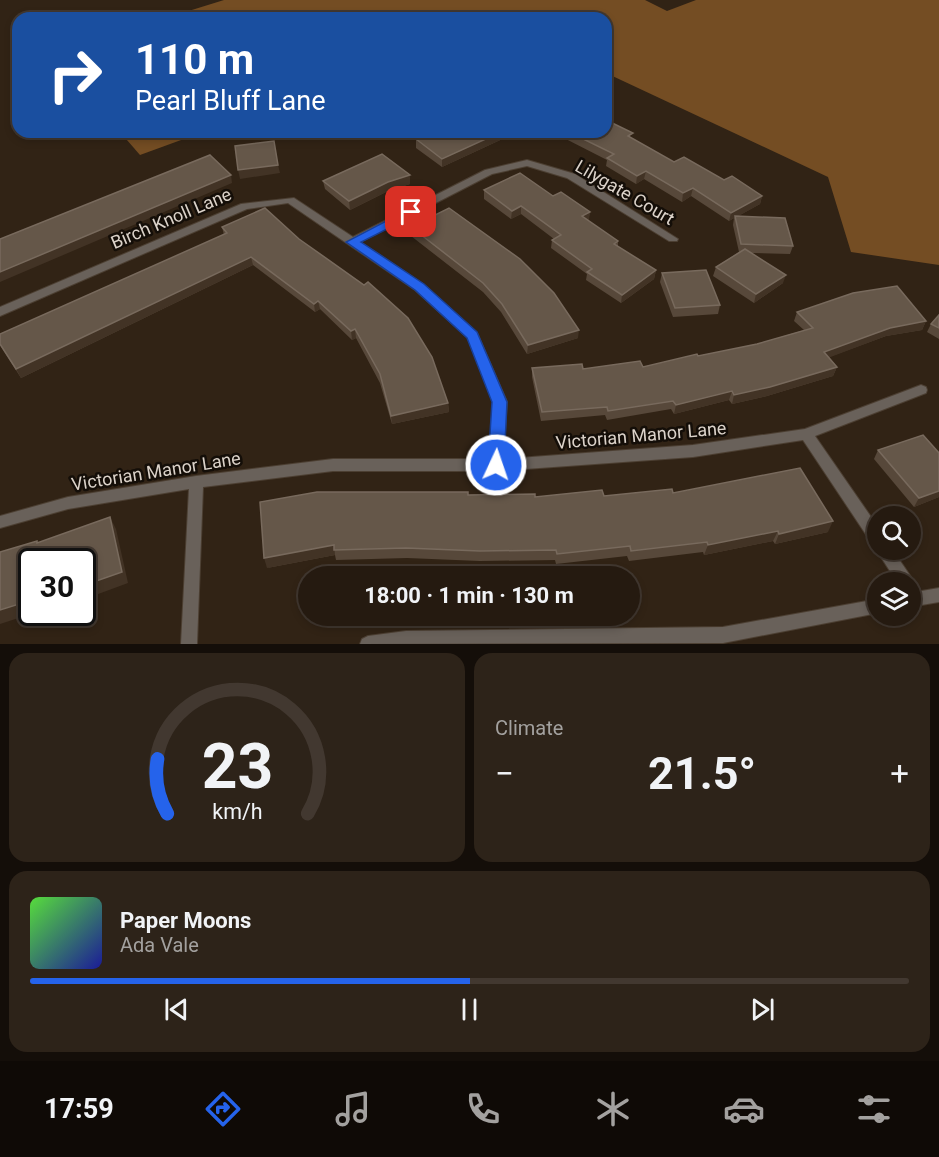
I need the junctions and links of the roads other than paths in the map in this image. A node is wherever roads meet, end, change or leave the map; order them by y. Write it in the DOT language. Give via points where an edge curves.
graph roads {
  1 [pos="673,239"];
  2 [pos="352,242"];
  3 [pos="0,312"];
  4 [pos="921,390"];
  5 [pos="806,434"];
  6 [pos="496,465"];
  7 [pos="196,482"];
  8 [pos="0,522"];
  9 [pos="867,524"];
  10 [pos="939,595"];
  11 [pos="921,596"];
  12 [pos="867,608"];
  13 [pos="725,640"];
  14 [pos="189,644"];
  15 [pos="368,644"];
  1 -- 2 [label="street, Lilygate Court" via="571,177 527,163 489,172"];
  2 -- 3 [label="street, Birch Knoll Lane" via="290,200 245,206"];
  2 -- 6 [label="street, Birch Knoll Lane" via="419,287 472,336 500,402"];
  4 -- 5 [label="street, Victorian Manor Lane"];
  5 -- 6 [label="street, Victorian Manor Lane" via="693,451"];
  5 -- 9 [label="street"];
  6 -- 7 [label="street, Victorian Manor Lane" via="333,465"];
  7 -- 8 [label="street, Victorian Manor Lane" via="68,503"];
  7 -- 14 [label="street"];
  10 -- 11 [label="street"];
  12 -- 13 [label="street"];
  13 -- 15 [label="street" via="406,639"];
}
